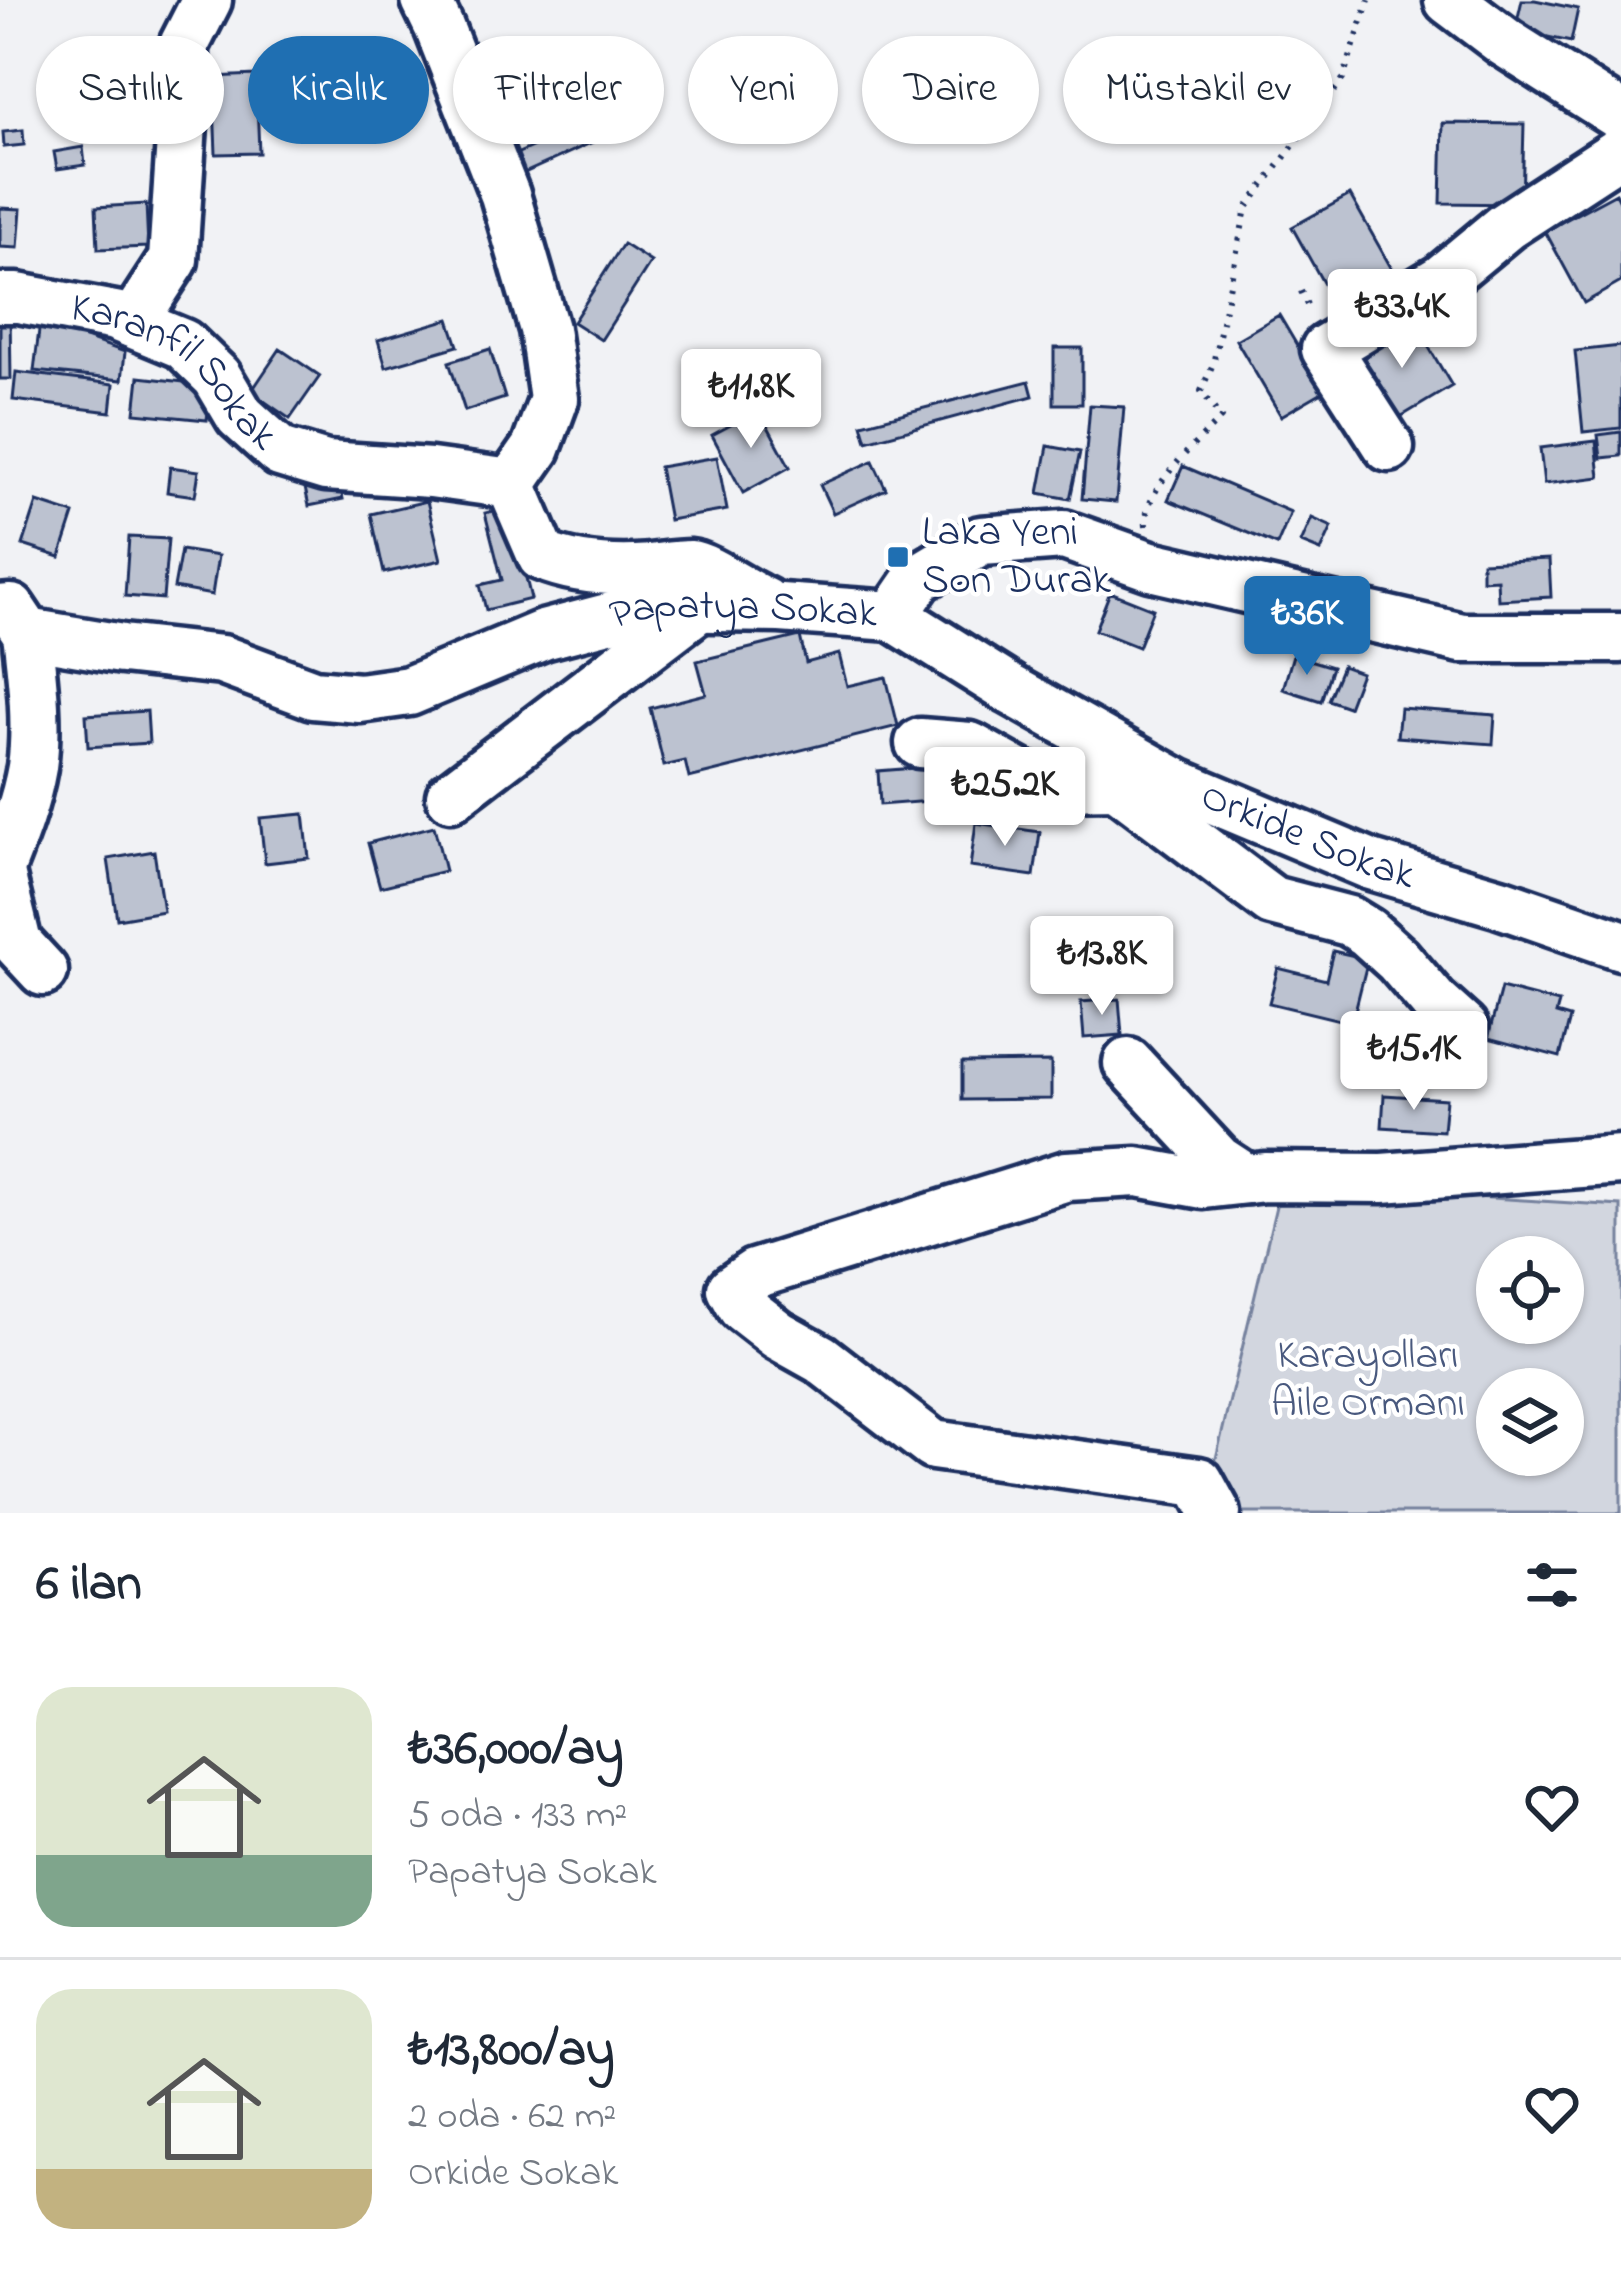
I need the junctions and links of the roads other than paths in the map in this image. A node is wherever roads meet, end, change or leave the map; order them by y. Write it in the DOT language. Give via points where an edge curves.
graph roads {
  1 [pos="207,0"];
  2 [pos="426,0"];
  3 [pos="1449,0"];
  4 [pos="1621,116"];
  5 [pos="1621,151"];
  6 [pos="0,298"];
  7 [pos="132,323"];
  8 [pos="1389,447"];
  9 [pos="511,484"];
  10 [pos="699,607"];
  11 [pos="780,608"];
  12 [pos="893,616"];
  13 [pos="14,621"];
  14 [pos="1621,638"];
  15 [pos="1011,690"];
  16 [pos="920,743"];
  17 [pos="1117,784"];
  18 [pos="451,796"];
  19 [pos="0,870"];
  20 [pos="1621,945"];
  21 [pos="43,970"];
  22 [pos="1463,1028"];
  23 [pos="1128,1063"];
  24 [pos="1621,1160"];
  25 [pos="1246,1179"];
  26 [pos="1216,1513"];
  1 -- 7 [label="street" via="184,45 173,260"];
  2 -- 9 [label="street" via="505,195 544,328 554,399 536,448"];
  3 -- 4 [label="street"];
  5 -- 8 [label="street" via="1442,279 1326,349"];
  6 -- 7 [label="street, Karanfil Sokak"];
  7 -- 9 [label="street, Karanfil Sokak" via="183,344 280,452 326,466"];
  9 -- 11 [label="street" via="542,556 582,568 695,565"];
  10 -- 11 [label="street, Papatya Sokak"];
  10 -- 13 [label="street, Papatya Sokak" via="654,606 543,635 410,691 361,698 313,694 222,660 122,649"];
  10 -- 18 [label="street"];
  11 -- 12 [label="street, Papatya Sokak"];
  12 -- 14 [label="street, Papatya Sokak" via="919,578 981,541 1064,535 1150,566 1462,638"];
  12 -- 15 [label="street, Orkide Sokak"];
  13 -- 19 [label="street" via="35,698 32,766"];
  15 -- 17 [label="street, Orkide Sokak"];
  15 -- 20 [label="street, Orkide Sokak" via="1178,784 1370,865"];
  16 -- 17 [label="street" via="970,747 1053,785"];
  17 -- 22 [label="street, Orkide Sokak" via="1272,901 1366,932"];
  19 -- 21 [label="street" via="17,943"];
  23 -- 25 [label="street" via="1218,1160"];
  24 -- 25 [label="street"];
  25 -- 26 [label="street" via="1067,1176 754,1274 731,1289 778,1335 933,1445 1199,1482"];
}
